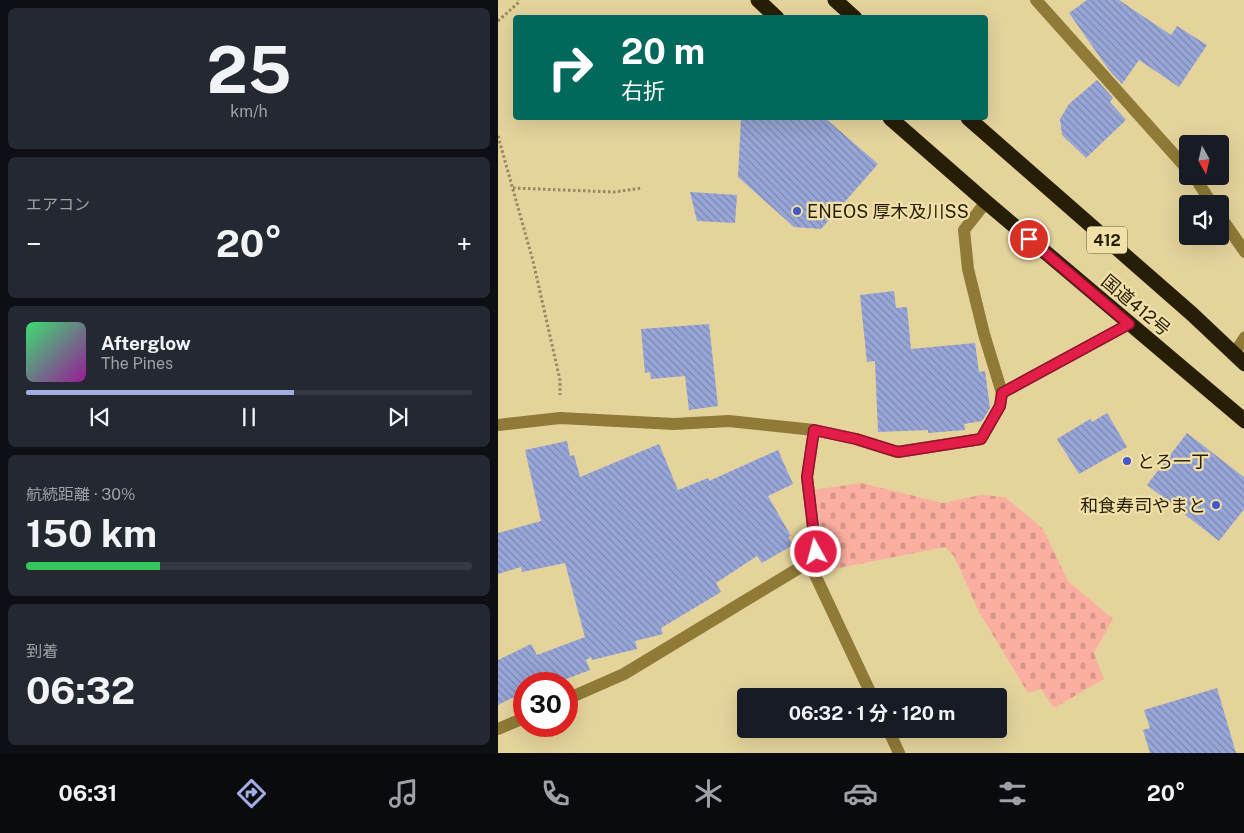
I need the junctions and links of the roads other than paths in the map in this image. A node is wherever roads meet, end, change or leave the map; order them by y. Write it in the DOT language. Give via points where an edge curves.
graph roads {
  1 [pos="758,0"];
  2 [pos="835,0"];
  3 [pos="1036,0"];
  4 [pos="774,15"];
  5 [pos="852,15"];
  6 [pos="892,120"];
  7 [pos="970,120"];
  8 [pos="1179,160"];
  9 [pos="986,202"];
  10 [pos="1229,230"];
  11 [pos="1244,252"];
  12 [pos="1129,324"];
  13 [pos="1244,338"];
  14 [pos="1239,359"];
  15 [pos="1002,393"];
  16 [pos="1244,422"];
  17 [pos="498,425"];
  18 [pos="814,430"];
  19 [pos="809,562"];
  20 [pos="868,688"];
  21 [pos="578,694"];
  22 [pos="513,723"];
  23 [pos="498,729"];
  24 [pos="892,738"];
  25 [pos="899,753"];
  1 -- 4 [label="highway"];
  2 -- 5 [label="highway"];
  3 -- 8 [label="street"];
  6 -- 9 [label="highway, 国道412号"];
  7 -- 14 [label="highway, 国道412号 / 412"];
  9 -- 12 [label="highway, 国道412号"];
  9 -- 15 [label="street" via="964,230 968,268"];
  10 -- 11 [label="street"];
  12 -- 15 [label="street"];
  12 -- 16 [label="highway, 国道412号"];
  13 -- 14 [label="street"];
  15 -- 18 [label="street" via="1000,406 981,439 898,452"];
  17 -- 18 [label="street" via="560,418 674,424 729,421"];
  18 -- 19 [label="street" via="807,477 816,552"];
  19 -- 20 [label="street"];
  19 -- 21 [label="street" via="624,674"];
  22 -- 23 [label="street"];
  24 -- 25 [label="street"];
}
